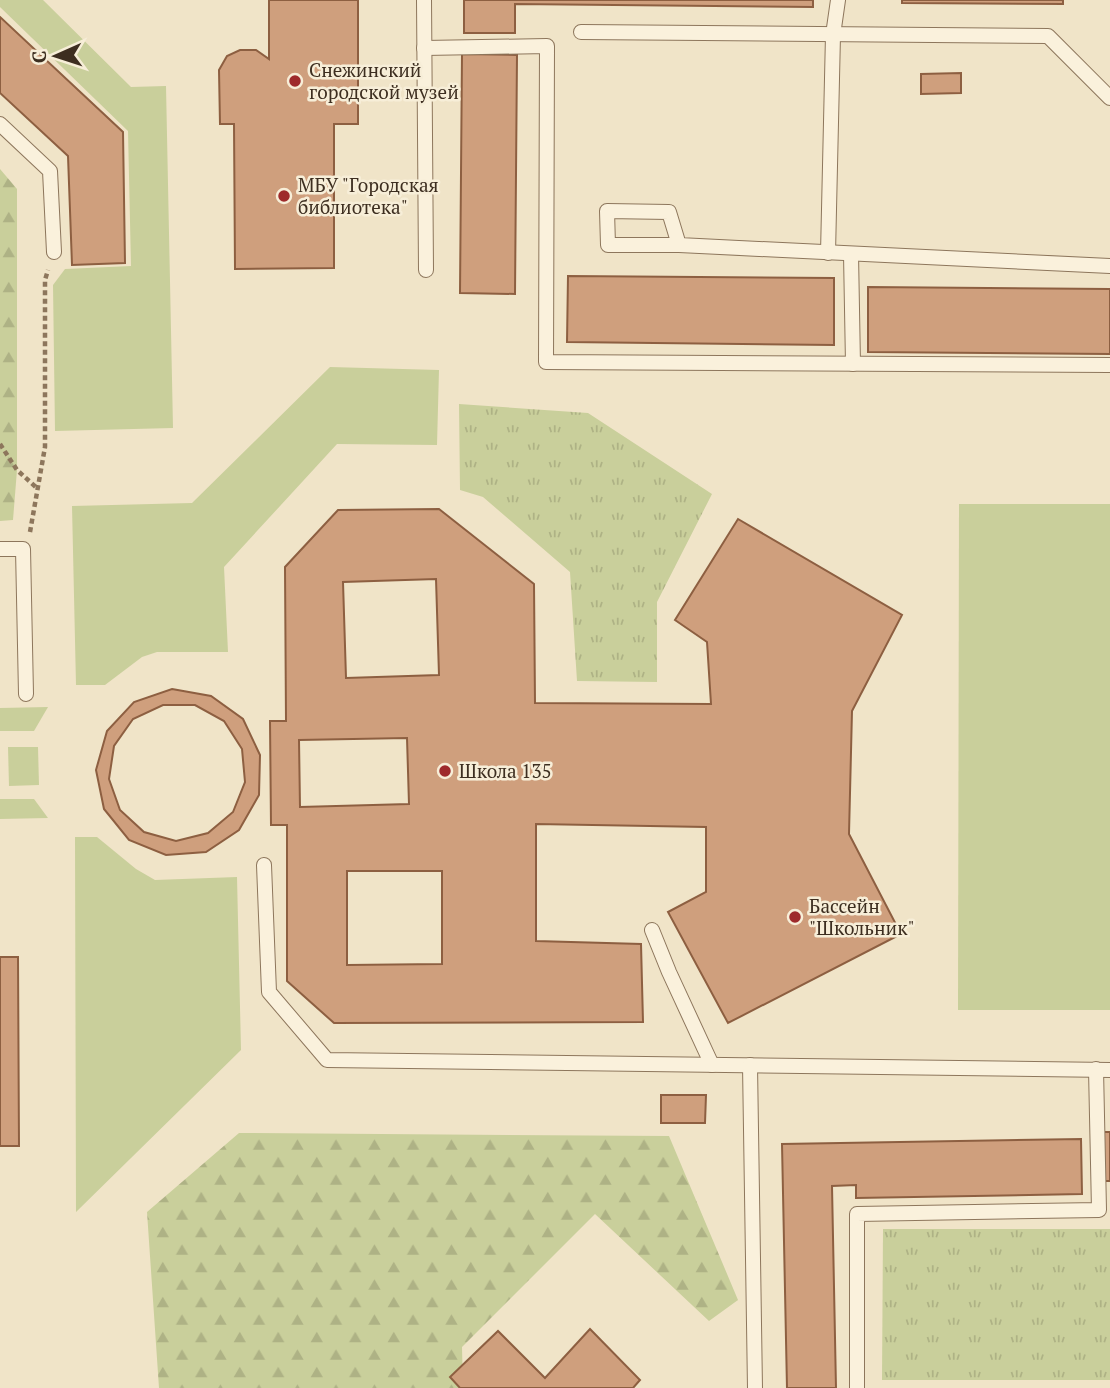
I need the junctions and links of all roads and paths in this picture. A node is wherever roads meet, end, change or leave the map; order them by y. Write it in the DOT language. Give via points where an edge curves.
graph roads {
  1 [pos="424,0"];
  2 [pos="838,0"];
  3 [pos="581,32"];
  4 [pos="833,35"];
  5 [pos="424,48"];
  6 [pos="1110,98"];
  7 [pos="0,124"];
  8 [pos="678,245"];
  9 [pos="54,252"];
  10 [pos="828,253"];
  11 [pos="851,254"];
  12 [pos="1110,266"];
  13 [pos="426,270"];
  14 [pos="853,364"];
  15 [pos="1110,365"];
  16 [pos="0,444"];
  17 [pos="39,489"];
  18 [pos="0,549"];
  19 [pos="23,549"];
  20 [pos="26,694"];
  21 [pos="264,864"];
  22 [pos="652,930"];
  23 [pos="712,1065"];
  24 [pos="750,1065"];
  25 [pos="1103,1070"];
  26 [pos="1104,1210"];
  27 [pos="755,1388"];
  28 [pos="857,1388"];
  1 -- 5 [label="lane"];
  2 -- 4 [label="lane"];
  3 -- 4 [label="lane"];
  4 -- 6 [label="lane" via="1048,36"];
  4 -- 10 [label="lane"];
  5 -- 13 [label="lane"];
  5 -- 14 [label="lane" via="547,46 546,362"];
  7 -- 9 [label="lane" via="50,171"];
  8 -- 8 [label="lane" via="608,245 607,211 669,212"];
  8 -- 10 [label="lane"];
  9 -- 17 [label="path" via="45,280 46,447"];
  10 -- 11 [label="lane"];
  11 -- 12 [label="lane"];
  11 -- 14 [label="lane"];
  14 -- 15 [label="lane"];
  16 -- 17 [label="path" via="17,470"];
  17 -- 19 [label="path"];
  18 -- 19 [label="lane"];
  19 -- 20 [label="lane"];
  21 -- 23 [label="lane" via="269,992 327,1060"];
  22 -- 23 [label="lane"];
  23 -- 24 [label="lane"];
  24 -- 25 [label="lane"];
  24 -- 27 [label="lane"];
  25 -- 26 [label="lane"];
  26 -- 28 [label="lane" via="857,1214"];
}
